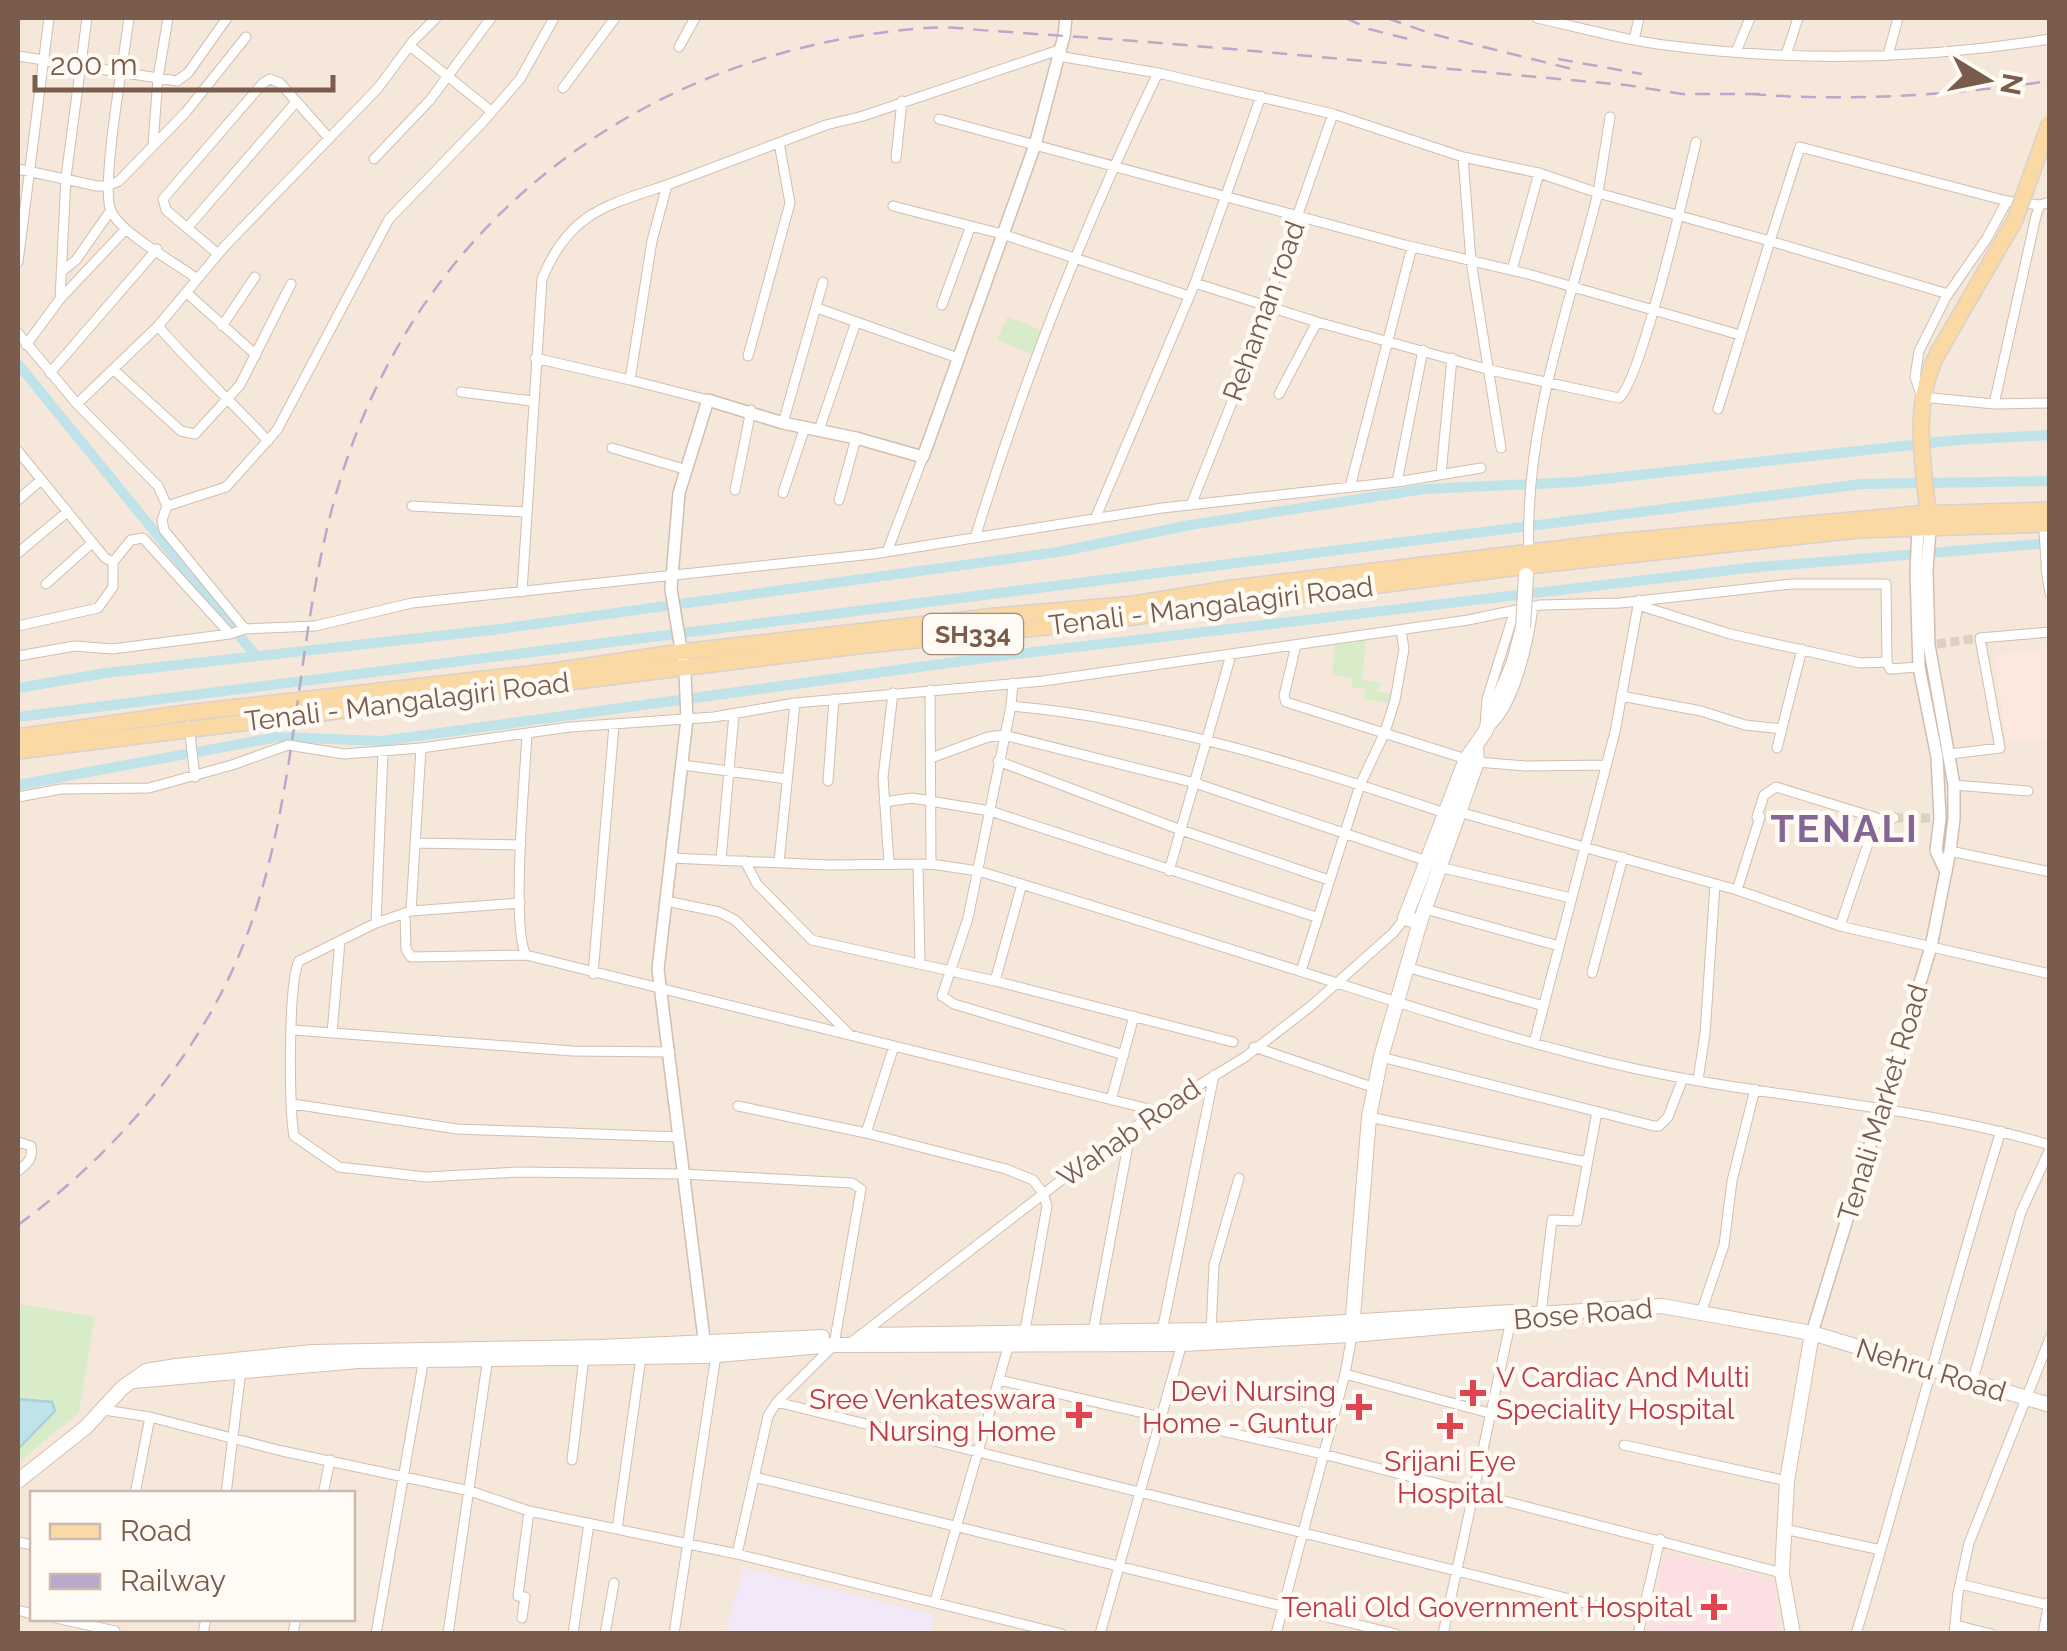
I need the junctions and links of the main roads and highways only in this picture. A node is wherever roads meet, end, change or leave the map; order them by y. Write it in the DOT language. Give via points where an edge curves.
graph roads {
  1 [pos="2050,122"];
  2 [pos="1924,524"];
  3 [pos="2046,524"];
  4 [pos="1528,558"];
  5 [pos="188,726"];
  6 [pos="18,738"];
  7 [pos="18,751"];
  8 [pos="1352,1329"];
  9 [pos="1812,1333"];
  10 [pos="1182,1337"];
  11 [pos="1017,1339"];
  12 [pos="709,1351"];
  13 [pos="134,1381"];
  14 [pos="2050,1406"];
  15 [pos="18,1481"];
  16 [pos="1793,1634"];
  1 -- 2 [label="main road, bridge" via="2015,220 1938,352 1922,403"];
  2 -- 3 [label="main road"];
  2 -- 4 [label="main road, SH334"];
  4 -- 5 [label="main road, SH334" via="570,669"];
  4 -- 8 [label="main road, bridge" via="1514,662 1433,864 1381,1057 1369,1117"];
  5 -- 6 [label="main road, SH334"];
  5 -- 7 [label="main road, SH334"];
  8 -- 9 [label="main road, Bose Road" via="1662,1306"];
  8 -- 10 [label="main road, Bose Road"];
  9 -- 14 [label="main road, Nehru Road"];
  9 -- 16 [label="main road" via="1786,1481 1782,1572"];
  10 -- 11 [label="main road"];
  10 -- 11 [label="main road" via="1162,1331"];
  11 -- 12 [label="main road" via="844,1340"];
  12 -- 13 [label="main road" via="424,1358"];
  12 -- 13 [label="main road" via="312,1352 176,1366"];
  13 -- 15 [label="main road"];
}
